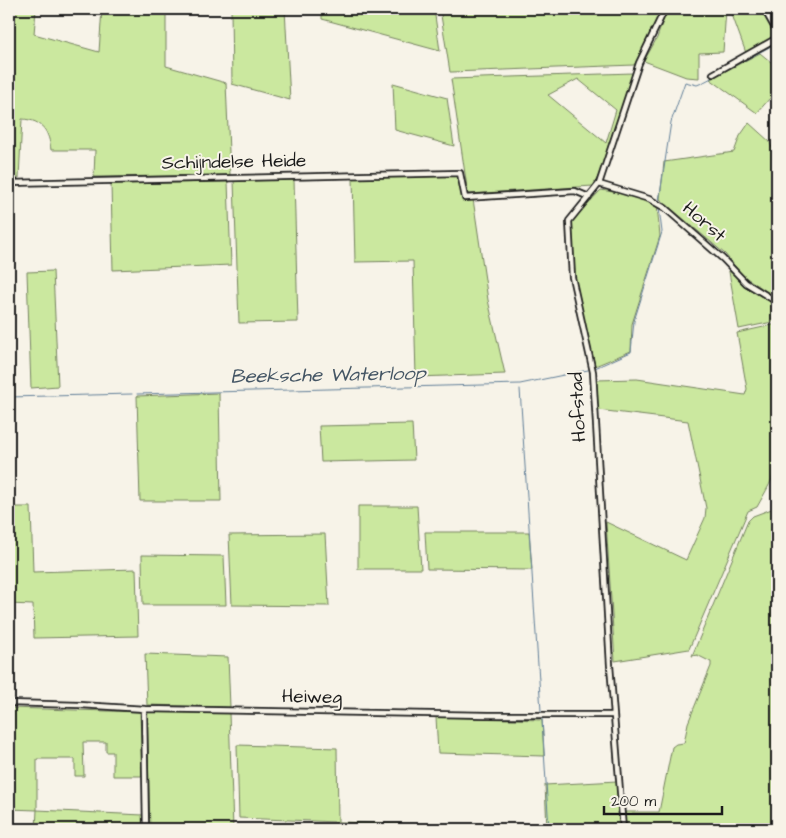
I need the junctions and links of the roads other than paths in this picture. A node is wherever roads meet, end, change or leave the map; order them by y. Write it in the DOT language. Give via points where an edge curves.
graph roads {
  1 [pos="665,9"];
  2 [pos="764,9"];
  3 [pos="777,32"];
  4 [pos="777,38"];
  5 [pos="713,74"];
  6 [pos="9,183"];
  7 [pos="599,184"];
  8 [pos="589,197"];
  9 [pos="777,302"];
  10 [pos="9,703"];
  11 [pos="144,709"];
  12 [pos="614,715"];
  13 [pos="146,829"];
  14 [pos="623,829"];
  1 -- 7 [label="street, Hofstad" via="639,64"];
  2 -- 3 [label="street"];
  4 -- 5 [label="street"];
  6 -- 8 [label="street, Schijndelse Heide" via="460,173 465,198 575,191"];
  7 -- 8 [label="street, Hofstad"];
  7 -- 9 [label="street, Horst" via="649,199 666,208 746,283"];
  8 -- 12 [label="street, Hofstad" via="569,221 572,277 593,372"];
  10 -- 11 [label="street, Heiweg"];
  11 -- 12 [label="street, Heiweg"];
  11 -- 13 [label="street"];
  12 -- 14 [label="street, Hofstad"];
}
